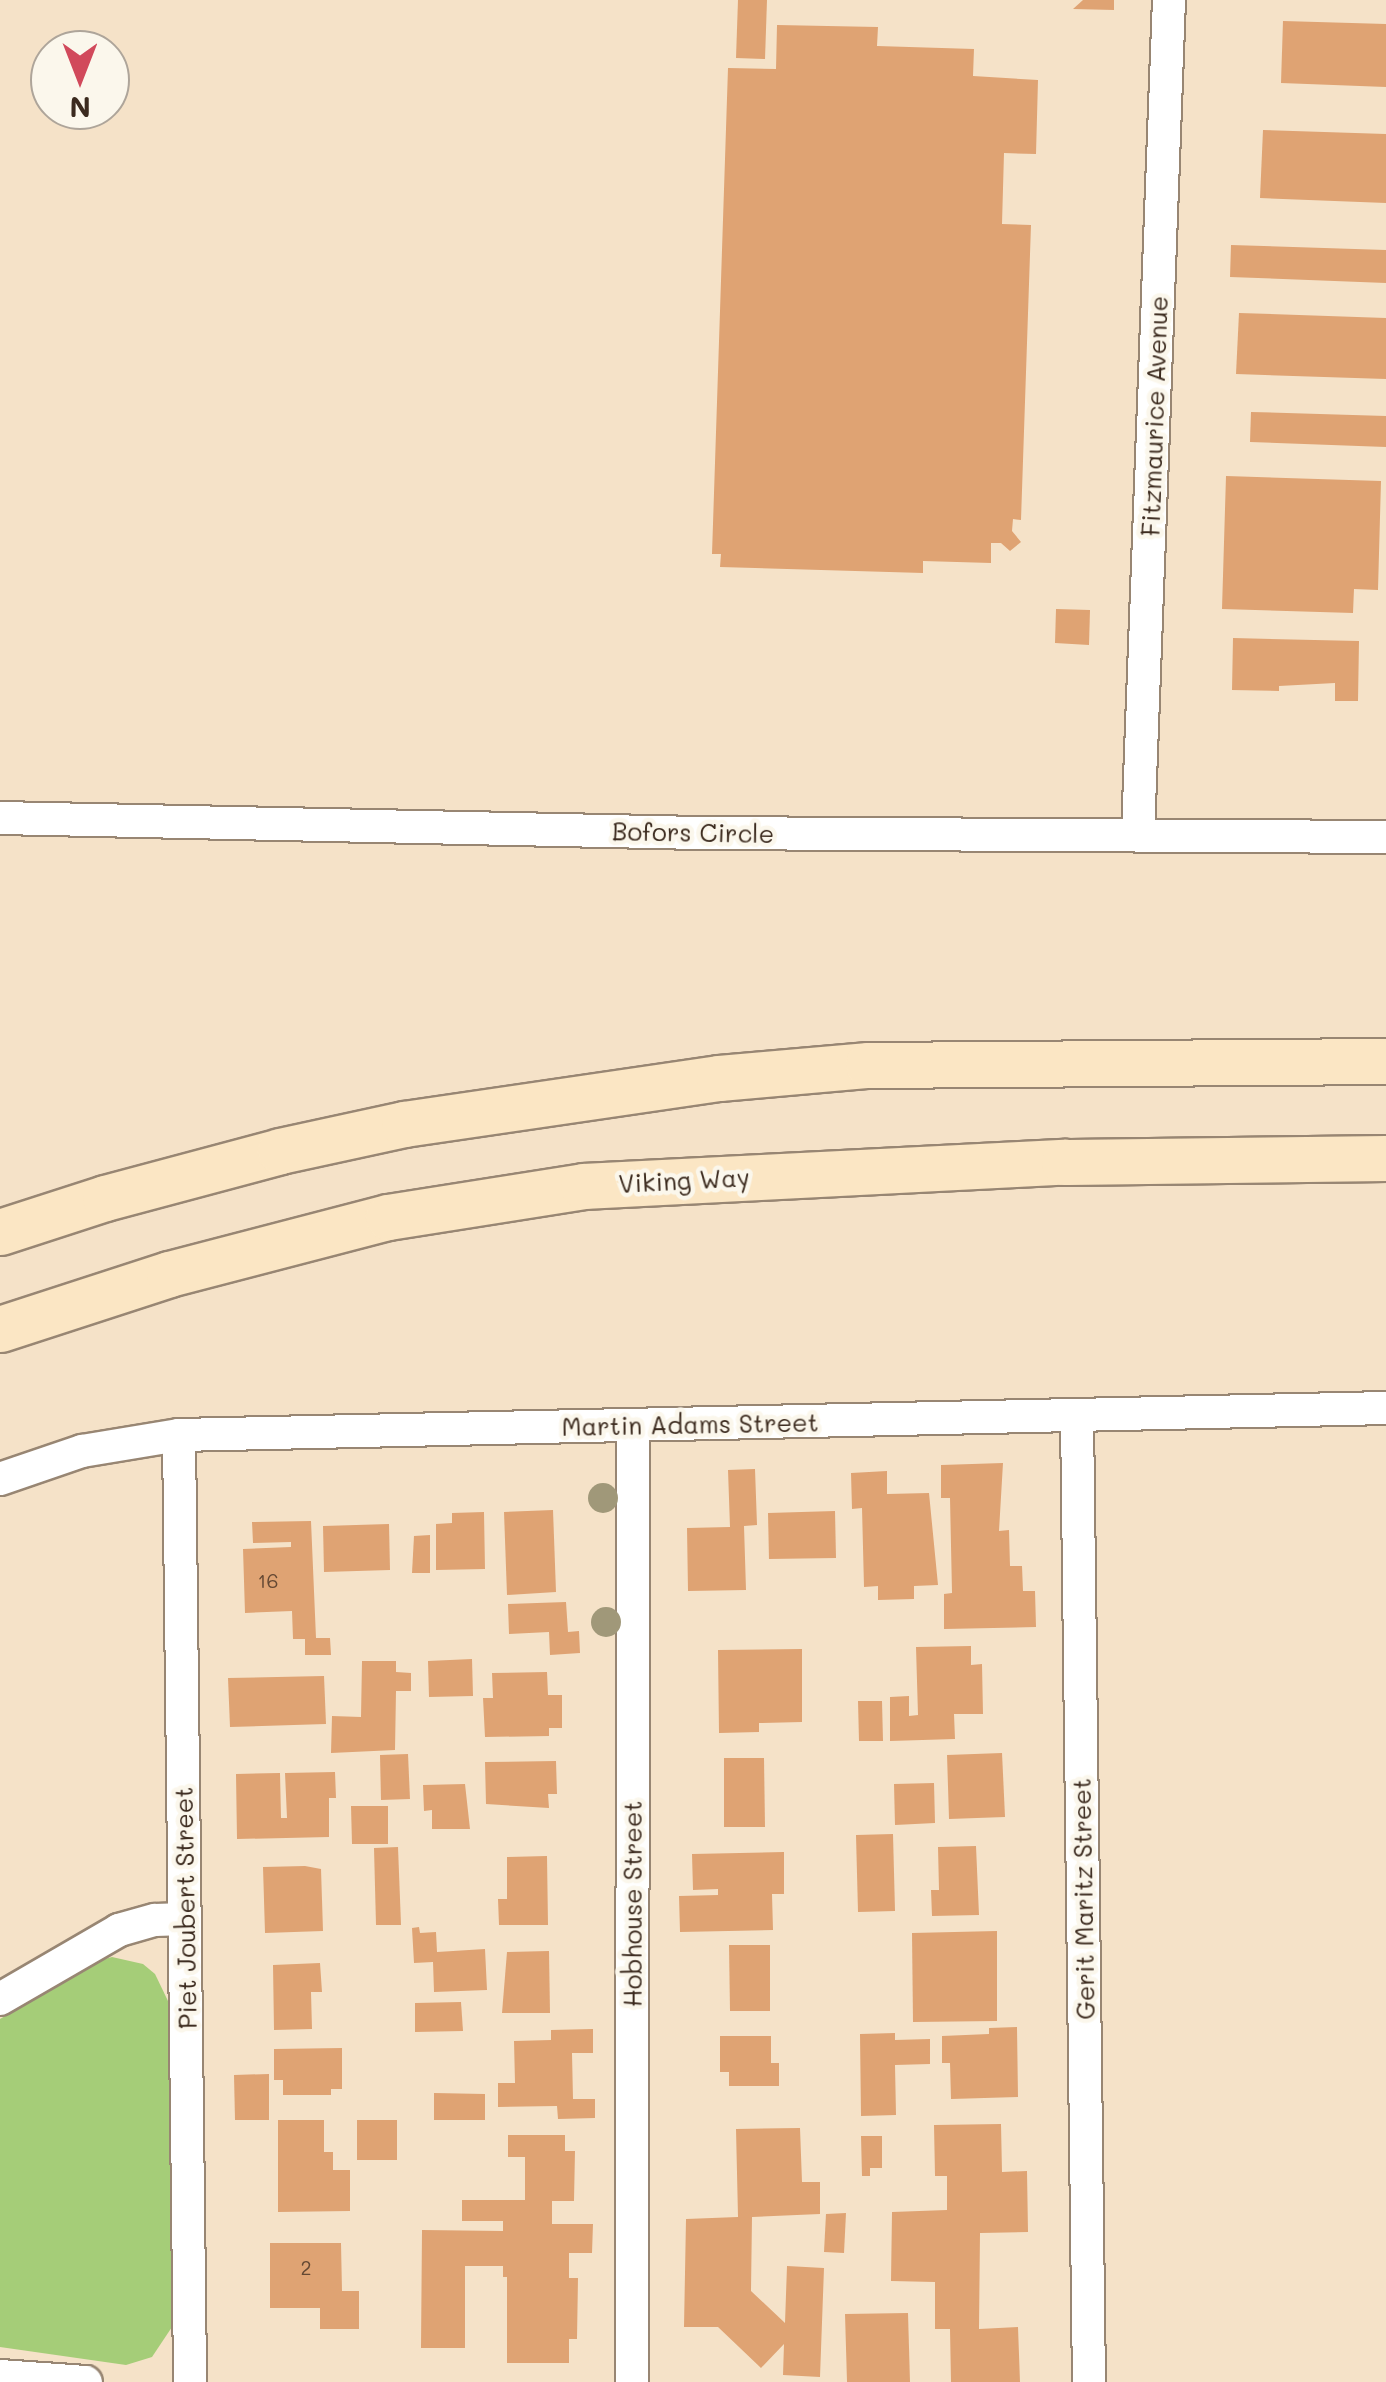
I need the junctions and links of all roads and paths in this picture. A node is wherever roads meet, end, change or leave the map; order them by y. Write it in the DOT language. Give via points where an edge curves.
graph roads {
  1 [pos="1170,0"];
  2 [pos="0,818"];
  3 [pos="1138,832"];
  4 [pos="1386,836"];
  5 [pos="1386,1062"];
  6 [pos="1386,1158"];
  7 [pos="0,1232"];
  8 [pos="0,1329"];
  9 [pos="1386,1408"];
  10 [pos="1077,1416"];
  11 [pos="633,1425"];
  12 [pos="180,1435"];
  13 [pos="0,1478"];
  14 [pos="184,1918"];
  15 [pos="0,2000"];
  16 [pos="0,2376"];
  17 [pos="86,2382"];
  18 [pos="190,2382"];
  19 [pos="632,2382"];
  20 [pos="1089,2382"];
  1 -- 3 [label="street, Fitzmaurice Avenue"];
  2 -- 3 [label="street, Bofors Circle" via="680,832"];
  3 -- 4 [label="street, Bofors Circle"];
  5 -- 7 [label="main road" via="868,1066 719,1078 386,1128 122,1193"];
  6 -- 8 [label="main road, Viking Way" via="1064,1162 583,1186 388,1217 169,1274"];
  9 -- 10 [label="street, Martin Adams Street"];
  10 -- 11 [label="street, Martin Adams Street"];
  10 -- 20 [label="street, Gerit Maritz Street"];
  11 -- 12 [label="street, Martin Adams Street"];
  11 -- 19 [label="street, Hobhouse Street"];
  12 -- 13 [label="street, Martin Adams Street" via="82,1451"];
  12 -- 14 [label="street, Piet Joubert Street"];
  14 -- 15 [label="street" via="118,1930"];
  14 -- 18 [label="street, Piet Joubert Street"];
  16 -- 17 [label="street"];
}
